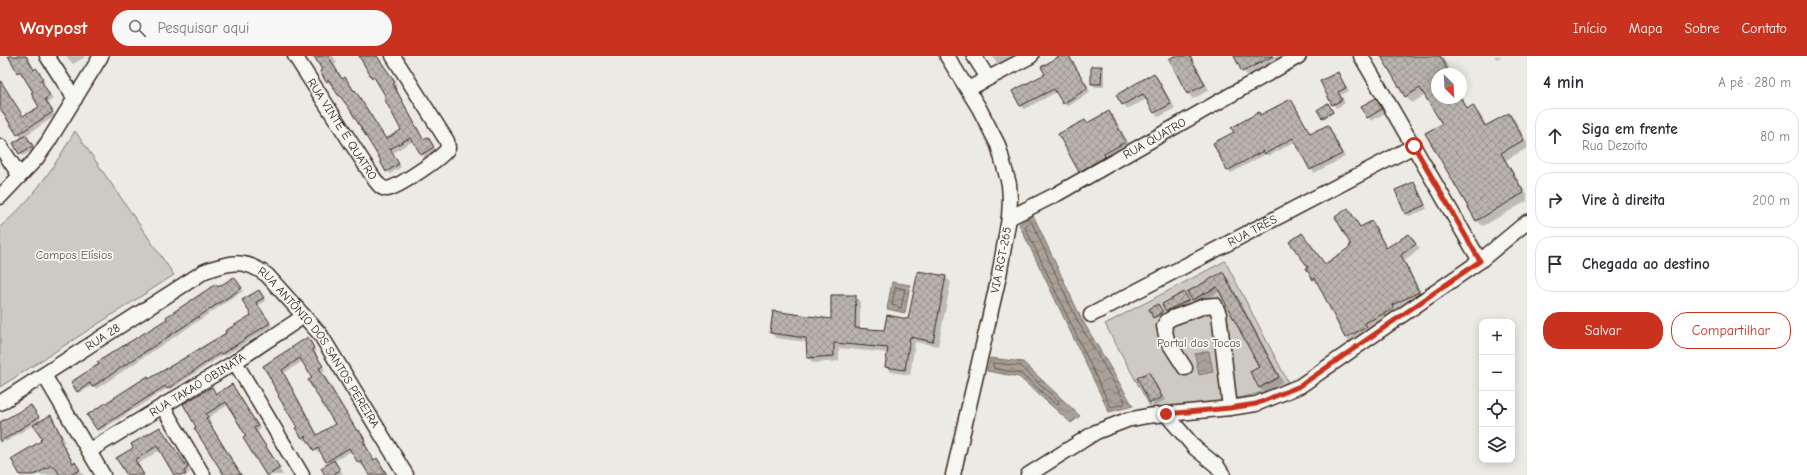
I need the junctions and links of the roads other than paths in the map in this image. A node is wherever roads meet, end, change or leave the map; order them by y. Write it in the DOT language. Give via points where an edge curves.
graph roads {
  1 [pos="47,56"];
  2 [pos="101,56"];
  3 [pos="295,56"];
  4 [pos="393,56"];
  5 [pos="947,56"];
  6 [pos="974,56"];
  7 [pos="1031,56"];
  8 [pos="1299,56"];
  9 [pos="1361,56"];
  10 [pos="988,78"];
  11 [pos="968,89"];
  12 [pos="75,99"];
  13 [pos="0,146"];
  14 [pos="1414,146"];
  15 [pos="20,176"];
  16 [pos="0,197"];
  17 [pos="1009,218"];
  18 [pos="1527,222"];
  19 [pos="1480,261"];
  20 [pos="205,271"];
  21 [pos="304,316"];
  22 [pos="1091,316"];
  23 [pos="235,362"];
  24 [pos="1185,368"];
  25 [pos="44,375"];
  26 [pos="0,403"];
  27 [pos="163,407"];
  28 [pos="1230,408"];
  29 [pos="1166,414"];
  30 [pos="88,451"];
  31 [pos="103,475"];
  32 [pos="204,475"];
  33 [pos="302,475"];
  34 [pos="406,475"];
  35 [pos="953,475"];
  36 [pos="1028,475"];
  37 [pos="1223,475"];
  1 -- 12 [label="street"];
  2 -- 12 [label="street"];
  3 -- 4 [label="street, RUA VINTE E QUATRO" via="378,184 384,189 398,184 442,155 448,148"];
  5 -- 11 [label="street, VIA RGT-265"];
  6 -- 10 [label="street"];
  7 -- 10 [label="street"];
  8 -- 17 [label="street, RUA QUATRO" via="1057,194"];
  9 -- 14 [label="street"];
  10 -- 11 [label="street"];
  11 -- 17 [label="street, VIA RGT-265" via="998,145 1009,184"];
  12 -- 15 [label="street" via="48,142"];
  13 -- 15 [label="street"];
  14 -- 19 [label="street"];
  14 -- 22 [label="street, RUA TRÊS"];
  15 -- 16 [label="street"];
  17 -- 35 [label="street, VIA RGT-265" via="999,276"];
  18 -- 19 [label="street"];
  19 -- 28 [label="street" via="1300,386 1256,404"];
  20 -- 21 [label="street, RUA ANTÔNIO DOS SANTOS PEREIRA" via="234,263 258,268"];
  20 -- 25 [label="street, RUA 28"];
  21 -- 23 [label="street, RUA TAKAO OBINATA"];
  21 -- 34 [label="street, RUA ANTÔNIO DOS SANTOS PEREIRA" via="320,334"];
  23 -- 27 [label="street, RUA TAKAO OBINATA"];
  23 -- 33 [label="street"];
  24 -- 28 [label="street" via="1167,340 1164,326 1172,318 1215,305 1219,314"];
  25 -- 26 [label="street, RUA 28"];
  25 -- 30 [label="street"];
  27 -- 30 [label="street, RUA TAKAO OBINATA"];
  27 -- 32 [label="street"];
  28 -- 29 [label="street"];
  29 -- 36 [label="street" via="1127,420 1107,427"];
  29 -- 37 [label="street" via="1195,448 1217,466"];
  30 -- 31 [label="street"];
}
